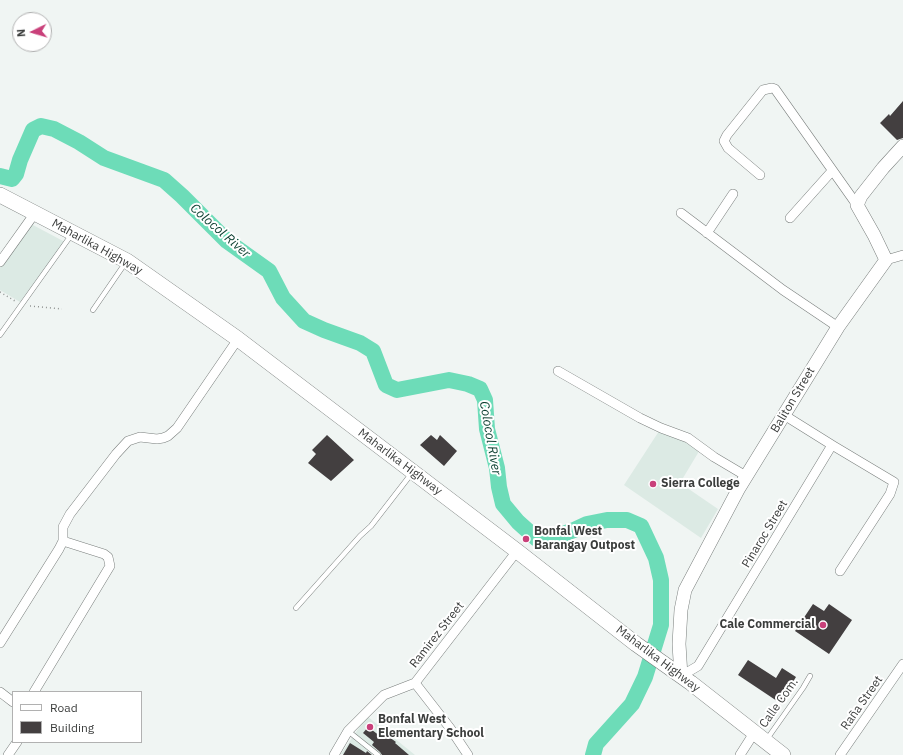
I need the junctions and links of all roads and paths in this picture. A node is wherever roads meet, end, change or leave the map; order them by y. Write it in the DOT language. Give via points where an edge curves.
graph roads {
  1 [pos="903,146"];
  2 [pos="832,170"];
  3 [pos="760,175"];
  4 [pos="733,194"];
  5 [pos="0,195"];
  6 [pos="857,205"];
  7 [pos="34,213"];
  8 [pos="681,214"];
  9 [pos="790,218"];
  10 [pos="74,232"];
  11 [pos="707,233"];
  12 [pos="903,255"];
  13 [pos="886,260"];
  14 [pos="126,261"];
  15 [pos="0,262"];
  16 [pos="93,310"];
  17 [pos="838,327"];
  18 [pos="0,335"];
  19 [pos="238,339"];
  20 [pos="558,371"];
  21 [pos="784,415"];
  22 [pos="832,445"];
  23 [pos="413,472"];
  24 [pos="746,476"];
  25 [pos="894,482"];
  26 [pos="903,485"];
  27 [pos="63,541"];
  28 [pos="517,551"];
  29 [pos="840,571"];
  30 [pos="296,608"];
  31 [pos="0,643"];
  32 [pos="902,668"];
  33 [pos="681,676"];
  34 [pos="810,676"];
  35 [pos="415,683"];
  36 [pos="35,691"];
  37 [pos="0,692"];
  38 [pos="12,701"];
  39 [pos="348,731"];
  40 [pos="760,737"];
  41 [pos="16,743"];
  42 [pos="336,754"];
  43 [pos="8,755"];
  44 [pos="378,755"];
  45 [pos="468,755"];
  46 [pos="740,755"];
  47 [pos="784,755"];
  48 [pos="840,755"];
  1 -- 6 [label="street" via="861,196"];
  2 -- 3 [label="street" via="772,88 763,90 724,141 728,148"];
  2 -- 6 [label="street"];
  2 -- 9 [label="street"];
  4 -- 11 [label="street"];
  5 -- 7 [label="main road, Maharlika Highway"];
  6 -- 13 [label="street"];
  7 -- 10 [label="main road, Maharlika Highway"];
  7 -- 15 [label="street"];
  8 -- 11 [label="street"];
  10 -- 14 [label="main road, Maharlika Highway"];
  10 -- 18 [label="lane"];
  11 -- 17 [label="street"];
  12 -- 13 [label="street"];
  13 -- 17 [label="street, Baliton Street"];
  14 -- 16 [label="lane"];
  14 -- 19 [label="main road, Maharlika Highway"];
  17 -- 21 [label="street, Baliton Street"];
  19 -- 23 [label="main road, Maharlika Highway"];
  19 -- 27 [label="street" via="177,428 163,438 140,437 128,441 116,454 70,514 63,527"];
  20 -- 24 [label="street" via="640,418 688,438"];
  21 -- 22 [label="street"];
  21 -- 24 [label="street, Baliton Street"];
  22 -- 25 [label="street"];
  22 -- 33 [label="street, Pinaroc Street" via="698,666"];
  23 -- 28 [label="main road, Maharlika Highway"];
  23 -- 30 [label="lane" via="371,526"];
  24 -- 33 [label="street, Baliton Street" via="685,590 679,644"];
  25 -- 26 [label="street"];
  25 -- 29 [label="street" via="890,494"];
  27 -- 31 [label="street"];
  27 -- 36 [label="street" via="104,554 108,557 110,566"];
  28 -- 33 [label="main road, Maharlika Highway"];
  28 -- 35 [label="street, Ramirez Street"];
  32 -- 48 [label="street, Raña Street"];
  33 -- 40 [label="main road, Maharlika Highway"];
  34 -- 40 [label="lane, Calle Com." via="803,688"];
  35 -- 39 [label="street, Ramirez Street" via="384,695"];
  35 -- 45 [label="street"];
  37 -- 38 [label="street"];
  39 -- 42 [label="street, Ramirez Street"];
  39 -- 44 [label="lane"];
  40 -- 46 [label="street"];
  40 -- 47 [label="main road, Maharlika Highway"];
  41 -- 43 [label="street"];
}
